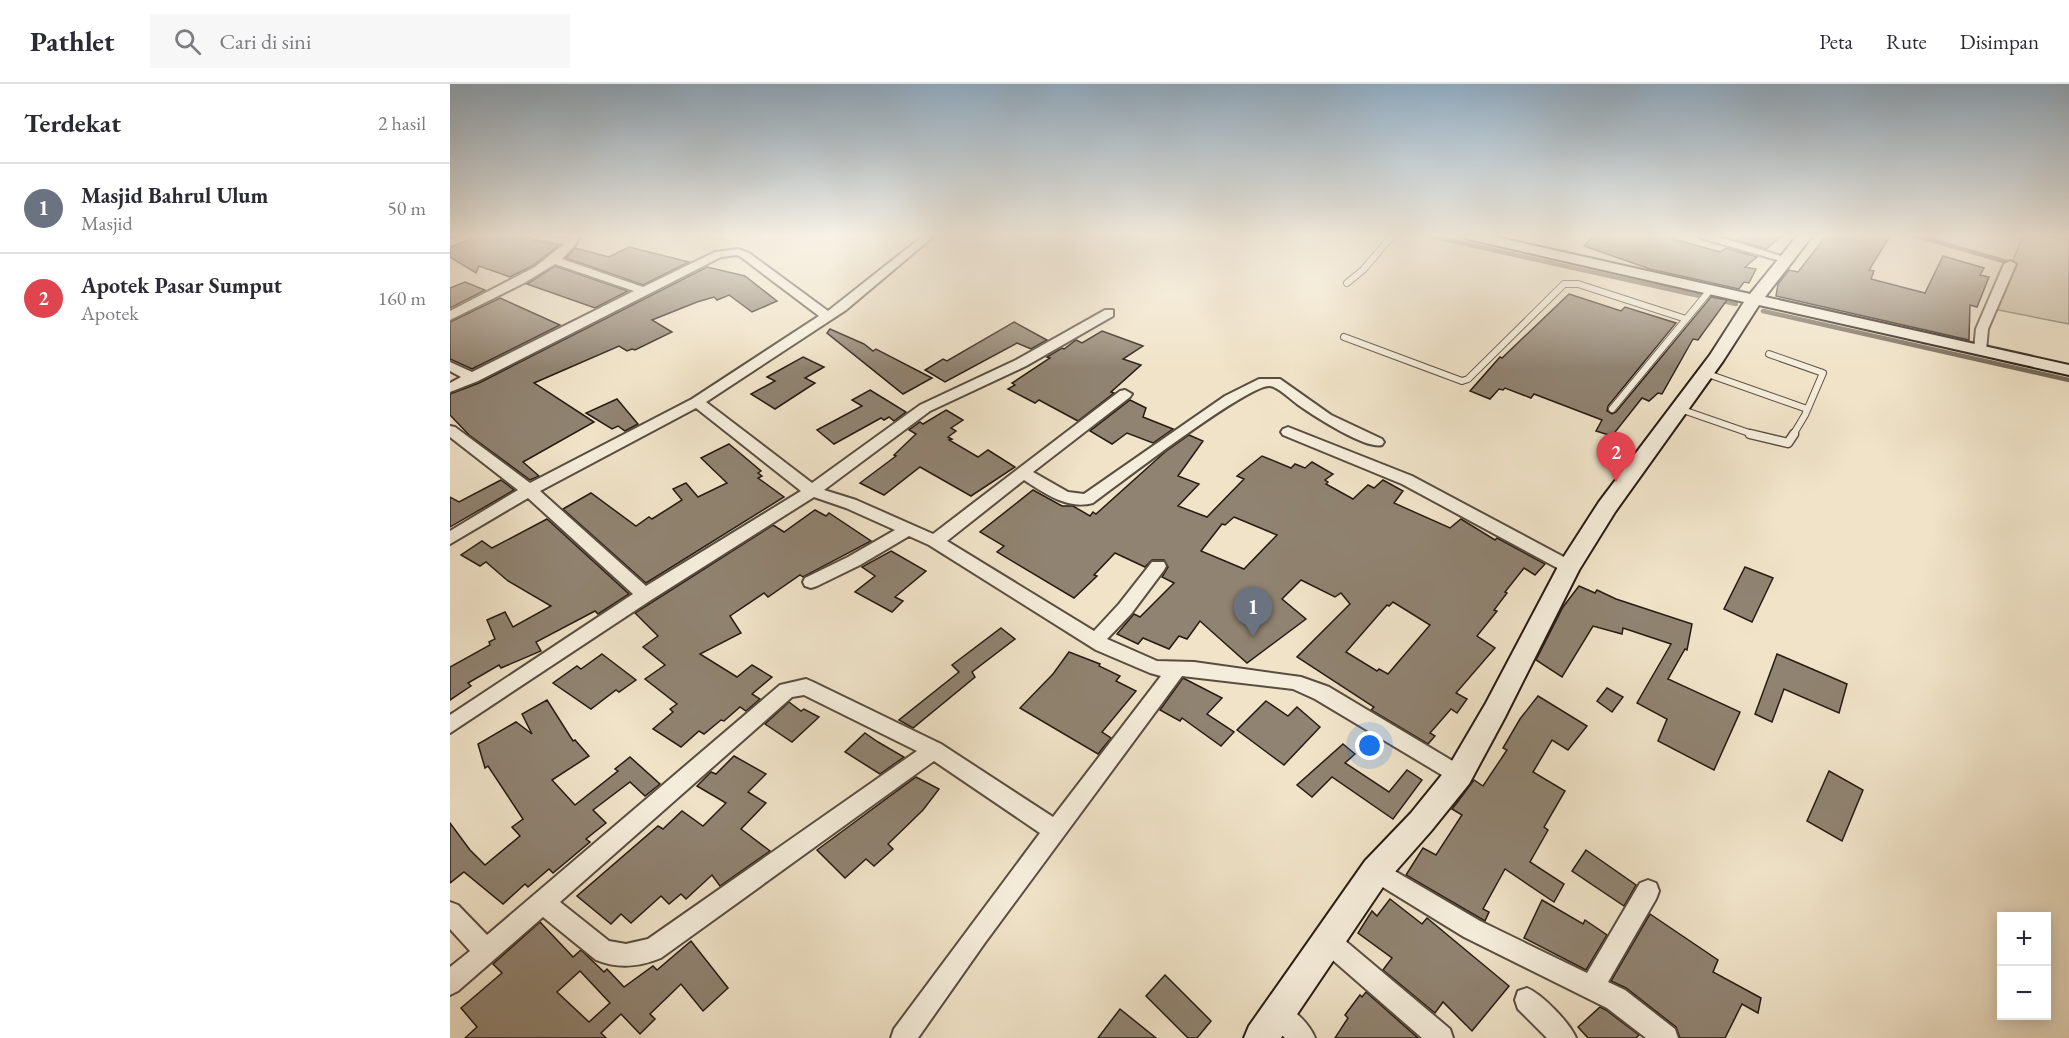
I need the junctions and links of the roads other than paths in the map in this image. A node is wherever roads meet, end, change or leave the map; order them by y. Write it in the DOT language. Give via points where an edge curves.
graph roads {
  1 [pos="516,281"];
  2 [pos="614,281"];
  3 [pos="665,281"];
  4 [pos="776,281"];
  5 [pos="877,281"];
  6 [pos="1350,281"];
  7 [pos="1673,281"];
  8 [pos="1770,281"];
  9 [pos="2003,281"];
  10 [pos="1347,283"];
  11 [pos="1711,289"];
  12 [pos="644,291"];
  13 [pos="1755,298"];
  14 [pos="1109,312"];
  15 [pos="453,313"];
  16 [pos="829,315"];
  17 [pos="1686,319"];
  18 [pos="1344,337"];
  19 [pos="1980,350"];
  20 [pos="1770,354"];
  21 [pos="450,366"];
  22 [pos="2069,370"];
  23 [pos="1705,373"];
  24 [pos="473,378"];
  25 [pos="450,388"];
  26 [pos="1125,394"];
  27 [pos="697,402"];
  28 [pos="1612,409"];
  29 [pos="1680,409"];
  30 [pos="1807,409"];
  31 [pos="450,430"];
  32 [pos="1288,432"];
  33 [pos="1377,442"];
  34 [pos="1023,472"];
  35 [pos="529,490"];
  36 [pos="812,490"];
  37 [pos="909,530"];
  38 [pos="450,538"];
  39 [pos="935,541"];
  40 [pos="1158,566"];
  41 [pos="1569,567"];
  42 [pos="811,582"];
  43 [pos="645,595"];
  44 [pos="1095,641"];
  45 [pos="1177,669"];
  46 [pos="450,725"];
  47 [pos="934,750"];
  48 [pos="1459,775"];
  49 [pos="1055,831"];
  50 [pos="1376,871"];
  51 [pos="1648,891"];
  52 [pos="543,903"];
  53 [pos="450,913"];
  54 [pos="1328,941"];
  55 [pos="487,952"];
  56 [pos="450,983"];
  57 [pos="1592,987"];
  58 [pos="1527,1000"];
  59 [pos="1278,1014"];
  60 [pos="903,1038"];
  61 [pos="1261,1038"];
  62 [pos="1303,1038"];
  63 [pos="1441,1038"];
  64 [pos="1564,1038"];
  65 [pos="1666,1038"];
  1 -- 15 [label="street"];
  2 -- 12 [label="street"];
  3 -- 12 [label="street"];
  4 -- 16 [label="street" via="820,313"];
  5 -- 16 [label="street"];
  6 -- 10 [label="lane"];
  7 -- 11 [label="main road"];
  8 -- 13 [label="main road"];
  9 -- 19 [label="street" via="1982,329"];
  11 -- 13 [label="main road"];
  11 -- 17 [label="lane"];
  12 -- 24 [label="street"];
  13 -- 19 [label="main road"];
  13 -- 23 [label="main road"];
  14 -- 36 [label="street" via="1021,363 925,408"];
  16 -- 27 [label="street"];
  17 -- 18 [label="lane" via="1578,284 1564,284 1462,381"];
  17 -- 28 [label="lane"];
  19 -- 22 [label="main road"];
  20 -- 30 [label="lane" via="1823,374"];
  21 -- 24 [label="street"];
  23 -- 29 [label="main road"];
  23 -- 30 [label="lane"];
  24 -- 25 [label="street"];
  26 -- 34 [label="street"];
  27 -- 35 [label="street"];
  27 -- 36 [label="street"];
  29 -- 30 [label="lane" via="1788,443"];
  29 -- 41 [label="main road"];
  31 -- 35 [label="street"];
  32 -- 41 [label="street" via="1407,480"];
  33 -- 34 [label="street" via="1326,418 1275,382 1267,381 1220,406 1088,499 1070,499"];
  34 -- 39 [label="street"];
  35 -- 38 [label="street"];
  35 -- 43 [label="street"];
  36 -- 37 [label="street"];
  36 -- 43 [label="street"];
  37 -- 39 [label="street"];
  37 -- 42 [label="street"];
  39 -- 44 [label="street"];
  40 -- 44 [label="street"];
  41 -- 48 [label="main road"];
  43 -- 46 [label="street"];
  44 -- 45 [label="street" via="1156,668"];
  45 -- 48 [label="street" via="1294,682 1322,693"];
  45 -- 49 [label="street"];
  47 -- 49 [label="street"];
  47 -- 52 [label="street" via="653,950 626,956 604,952"];
  47 -- 52 [label="street" via="806,687 787,690"];
  48 -- 50 [label="main road"];
  49 -- 60 [label="street"];
  50 -- 54 [label="main road"];
  50 -- 57 [label="street" via="1472,929"];
  51 -- 57 [label="street"];
  52 -- 55 [label="street"];
  53 -- 55 [label="street"];
  54 -- 59 [label="main road"];
  54 -- 63 [label="street"];
  55 -- 56 [label="street"];
  57 -- 65 [label="street" via="1628,1007"];
  58 -- 64 [label="street"];
  59 -- 61 [label="main road"];
  59 -- 62 [label="street"];
}
